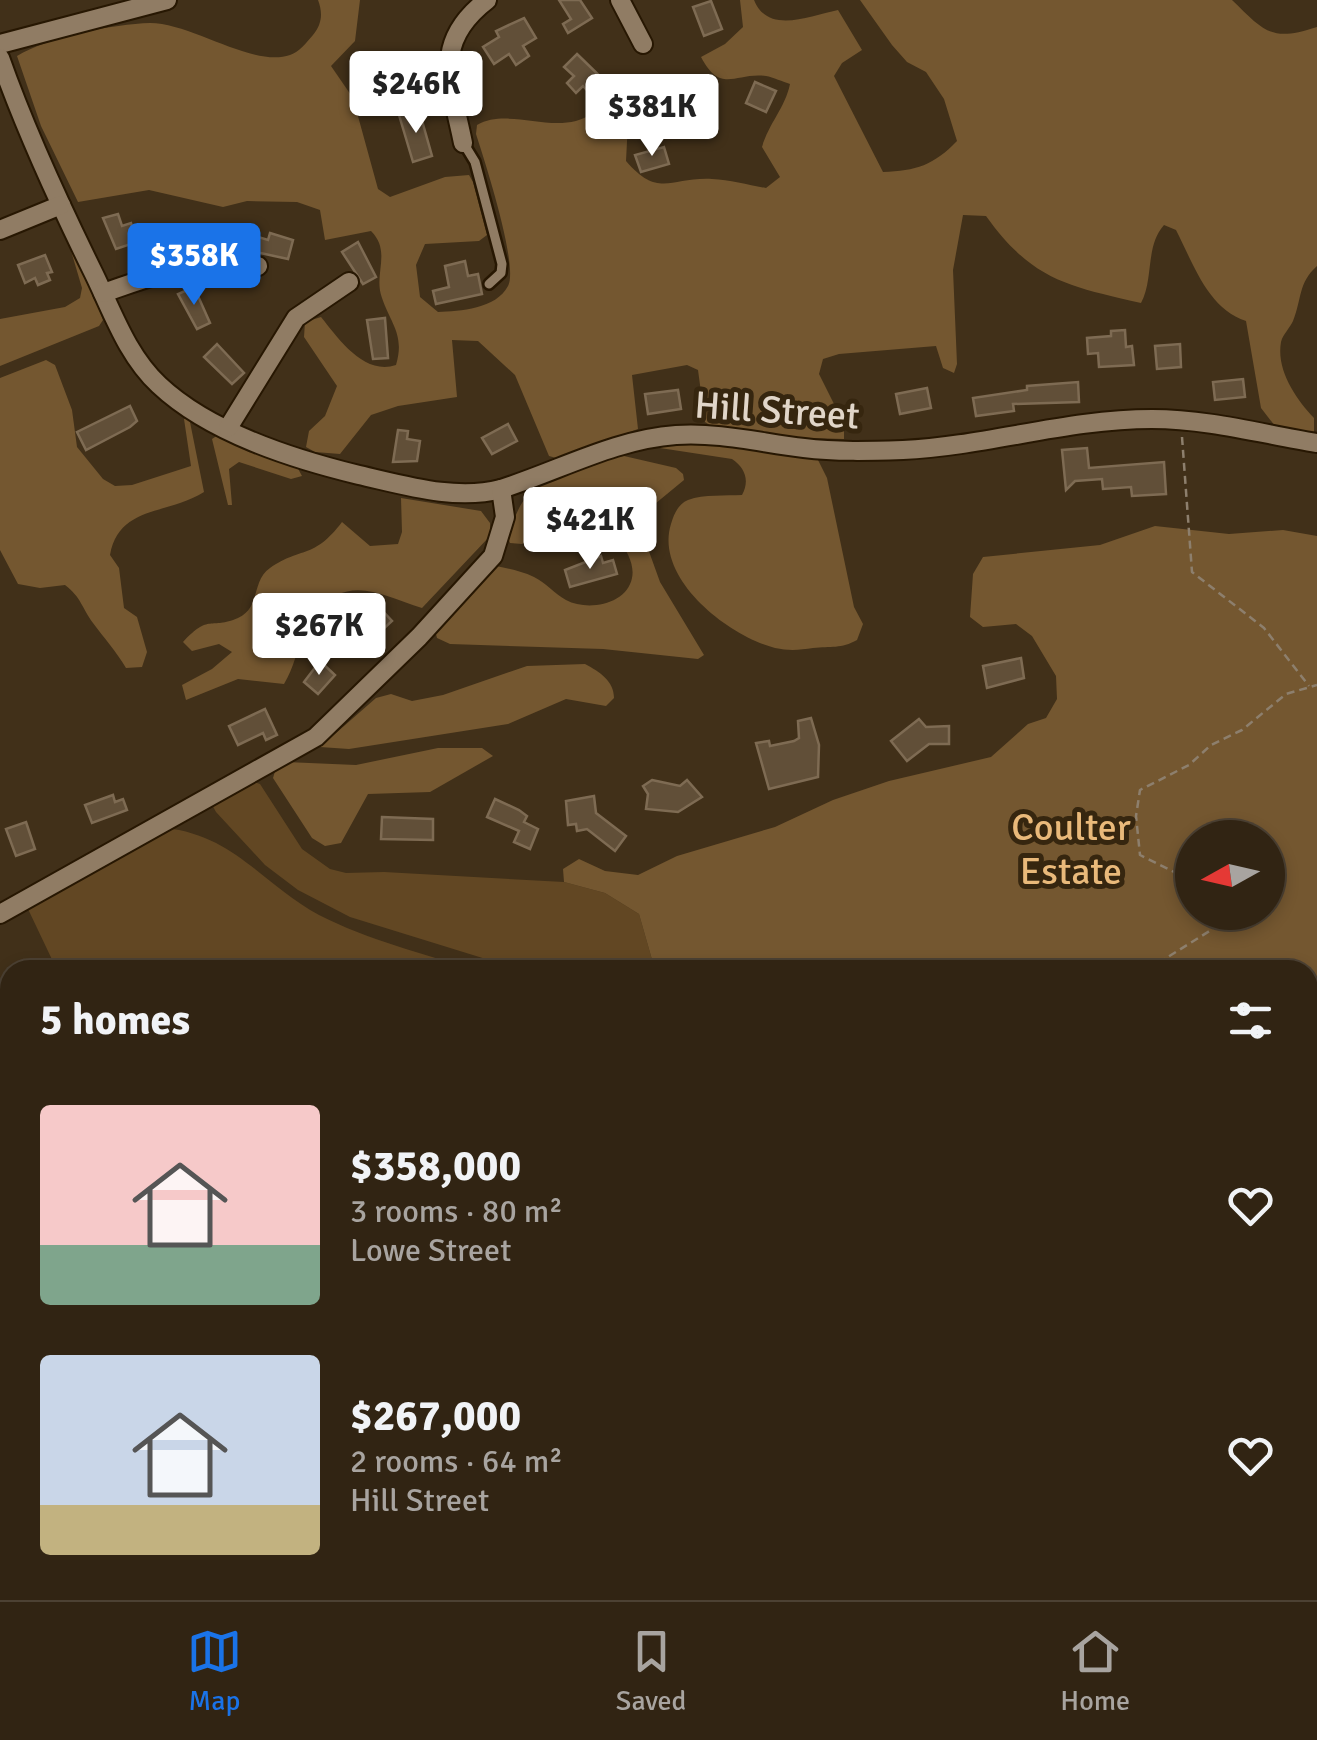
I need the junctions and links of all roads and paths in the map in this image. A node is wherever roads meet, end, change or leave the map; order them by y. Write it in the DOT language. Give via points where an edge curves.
graph roads {
  1 [pos="167,0"];
  2 [pos="488,0"];
  3 [pos="620,0"];
  4 [pos="0,44"];
  5 [pos="643,44"];
  6 [pos="0,58"];
  7 [pos="464,143"];
  8 [pos="60,206"];
  9 [pos="0,230"];
  10 [pos="258,266"];
  11 [pos="348,282"];
  12 [pos="489,284"];
  13 [pos="103,293"];
  14 [pos="1181,420"];
  15 [pos="228,428"];
  16 [pos="1317,443"];
  17 [pos="502,489"];
  18 [pos="1317,685"];
  19 [pos="1309,686"];
  20 [pos="1175,872"];
  21 [pos="0,914"];
  22 [pos="1211,930"];
  23 [pos="1163,960"];
  1 -- 4 [label="street"];
  2 -- 7 [label="street" via="455,32 450,46"];
  3 -- 5 [label="street"];
  6 -- 8 [label="street, Hill Street"];
  7 -- 12 [label="lane" via="502,264"];
  8 -- 9 [label="street"];
  8 -- 13 [label="street, Hill Street"];
  10 -- 13 [label="street" via="184,267"];
  11 -- 15 [label="street" via="296,318"];
  13 -- 15 [label="street, Hill Street" via="152,378"];
  14 -- 16 [label="street, Hill Street"];
  14 -- 17 [label="street, Hill Street" via="1086,424 898,450 670,435"];
  14 -- 19 [label="path" via="1192,572 1264,628"];
  15 -- 17 [label="street, Hill Street" via="320,465 406,486"];
  17 -- 21 [label="street" via="506,518 493,556 420,638 316,737"];
  18 -- 19 [label="path"];
  19 -- 20 [label="path" via="1211,744 1189,766 1140,790 1140,854"];
  22 -- 23 [label="path"];
}
